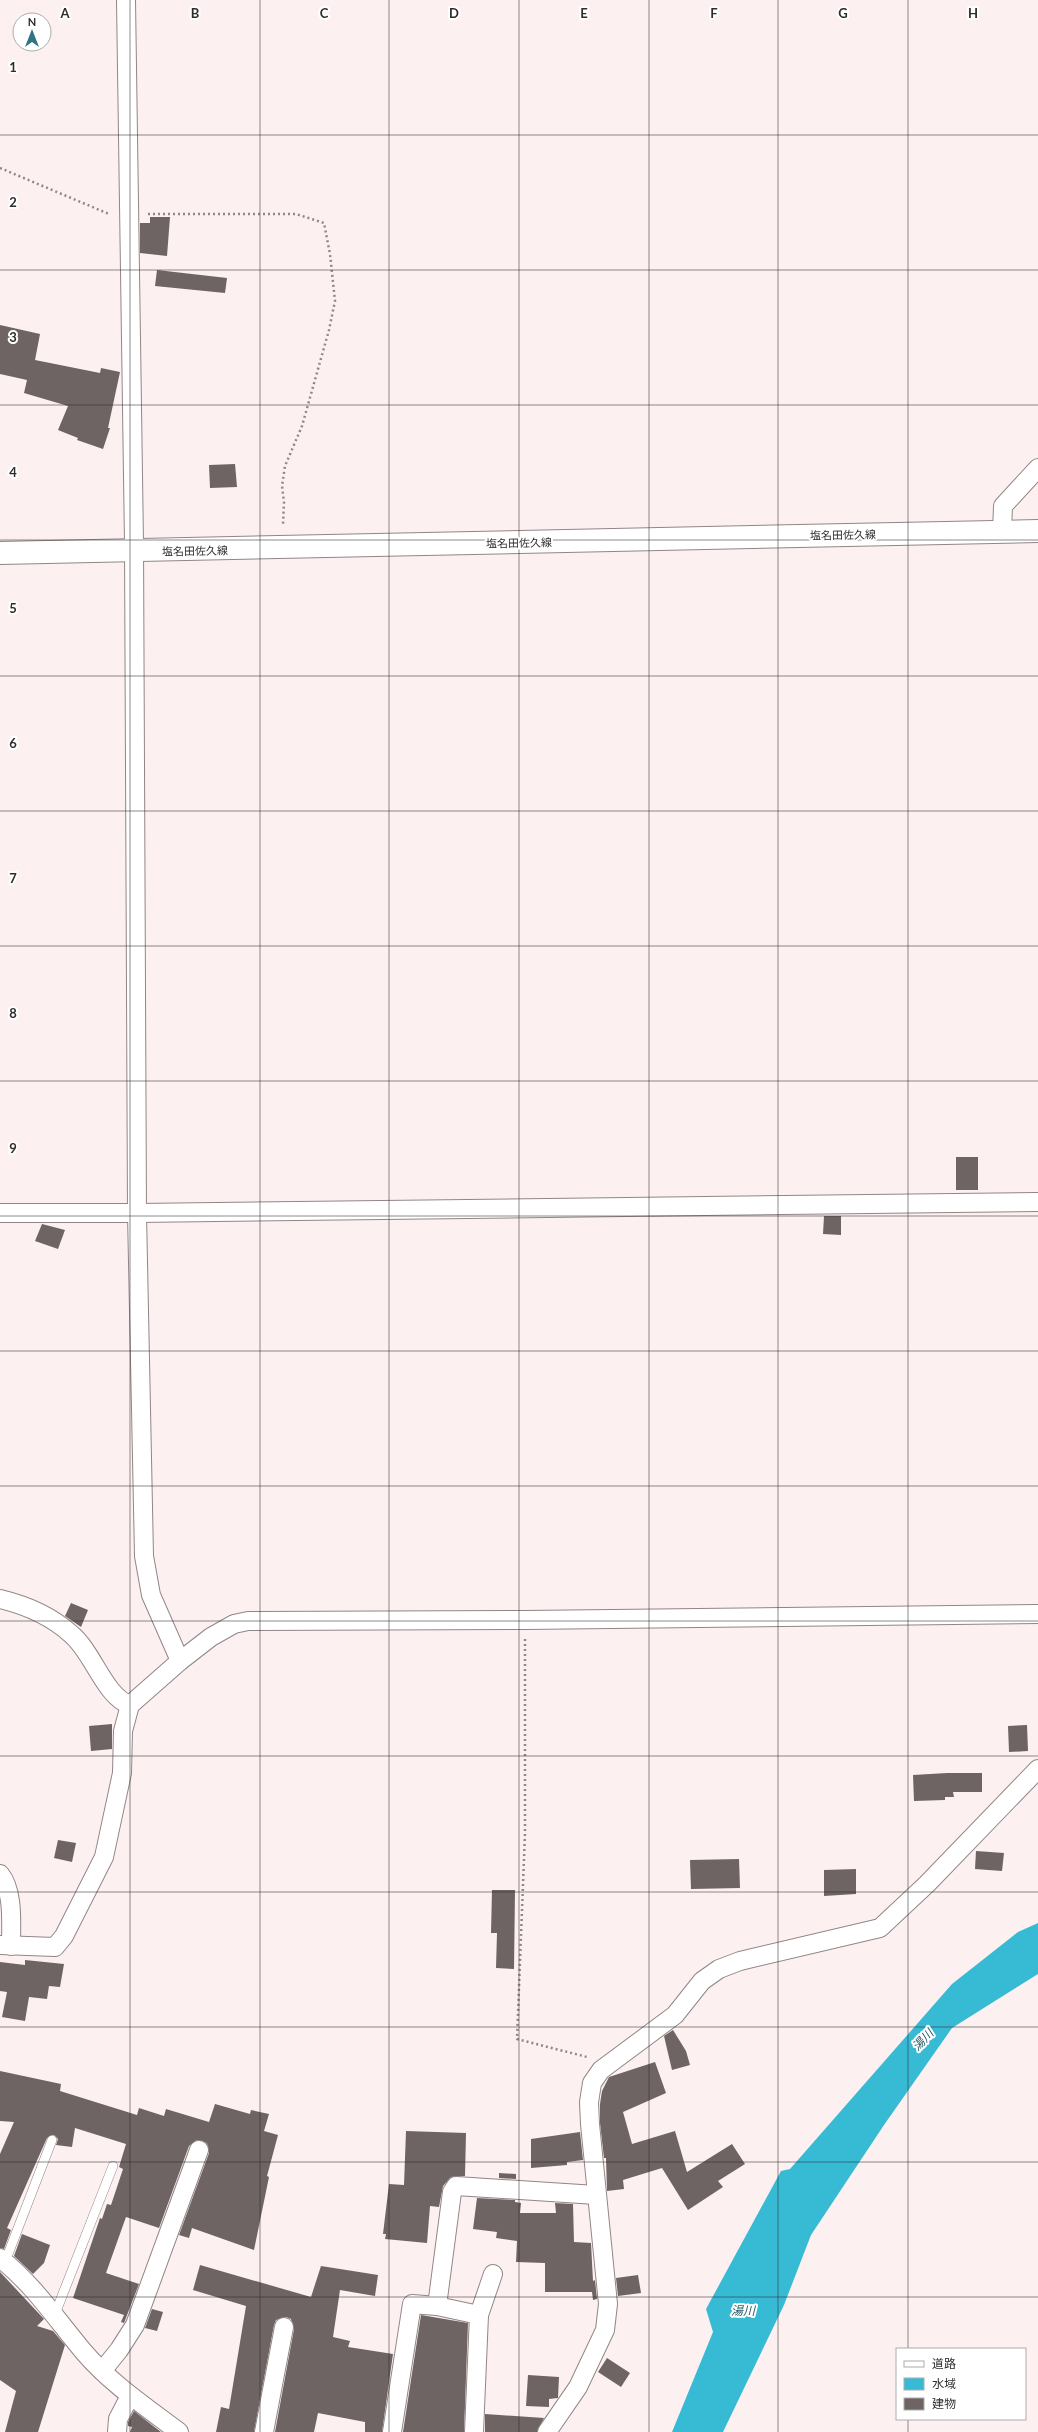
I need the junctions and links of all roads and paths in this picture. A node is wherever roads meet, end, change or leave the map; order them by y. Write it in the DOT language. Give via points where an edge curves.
graph roads {
  1 [pos="126,0"];
  2 [pos="0,168"];
  3 [pos="128,214"];
  4 [pos="1038,468"];
  5 [pos="282,526"];
  6 [pos="1038,531"];
  7 [pos="1002,532"];
  8 [pos="134,552"];
  9 [pos="0,554"];
  10 [pos="1038,1202"];
  11 [pos="0,1213"];
  12 [pos="137,1213"];
  13 [pos="0,1599"];
  14 [pos="1038,1614"];
  15 [pos="525,1620"];
  16 [pos="180,1661"];
  17 [pos="130,1705"];
  18 [pos="1038,1768"];
  19 [pos="0,1874"];
  20 [pos="6,1945"];
  21 [pos="601,2070"];
  22 [pos="52,2140"];
  23 [pos="199,2150"];
  24 [pos="113,2166"];
  25 [pos="596,2195"];
  26 [pos="3,2260"];
  27 [pos="493,2274"];
  28 [pos="437,2306"];
  29 [pos="55,2314"];
  30 [pos="479,2315"];
  31 [pos="284,2327"];
  32 [pos="102,2371"];
  33 [pos="130,2396"];
  34 [pos="117,2432"];
  35 [pos="179,2432"];
  36 [pos="264,2432"];
  37 [pos="392,2432"];
  38 [pos="474,2432"];
  39 [pos="547,2432"];
  1 -- 3 [label="street"];
  2 -- 3 [label="path" via="112,215"];
  3 -- 5 [label="path" via="296,214 324,223 335,301 302,426 285,466"];
  3 -- 8 [label="street"];
  4 -- 7 [label="street" via="1003,506"];
  6 -- 7 [label="main road, 塩名田佐久線"];
  7 -- 8 [label="main road, 塩名田佐久線"];
  8 -- 9 [label="main road, 塩名田佐久線"];
  8 -- 12 [label="street"];
  10 -- 12 [label="street"];
  11 -- 12 [label="street"];
  12 -- 16 [label="street" via="144,1556 151,1595"];
  13 -- 17 [label="street" via="37,1611 71,1634 96,1664 112,1692 121,1702"];
  14 -- 15 [label="street"];
  15 -- 16 [label="street" via="248,1621 223,1629"];
  15 -- 21 [label="path" via="525,1833 517,2039 591,2058"];
  16 -- 17 [label="street"];
  17 -- 20 [label="street" via="122,1731 122,1773 104,1857 64,1936 55,1947"];
  18 -- 21 [label="street" via="927,1884 880,1928 740,1961 720,1969 702,1981 675,2015"];
  19 -- 20 [label="street" via="5,1881 9,1900"];
  21 -- 25 [label="street" via="592,2083 589,2102"];
  22 -- 26 [label="lane"];
  23 -- 32 [label="street" via="135,2325"];
  24 -- 29 [label="lane"];
  25 -- 28 [label="street" via="456,2186 452,2192"];
  25 -- 39 [label="street" via="608,2304 605,2330 578,2387"];
  26 -- 29 [label="street"];
  27 -- 30 [label="street"];
  28 -- 30 [label="street"];
  28 -- 37 [label="street" via="412,2304"];
  29 -- 32 [label="street"];
  30 -- 38 [label="street"];
  31 -- 36 [label="street"];
  32 -- 33 [label="street"];
  33 -- 34 [label="street" via="118,2419"];
  33 -- 35 [label="street"];
}
